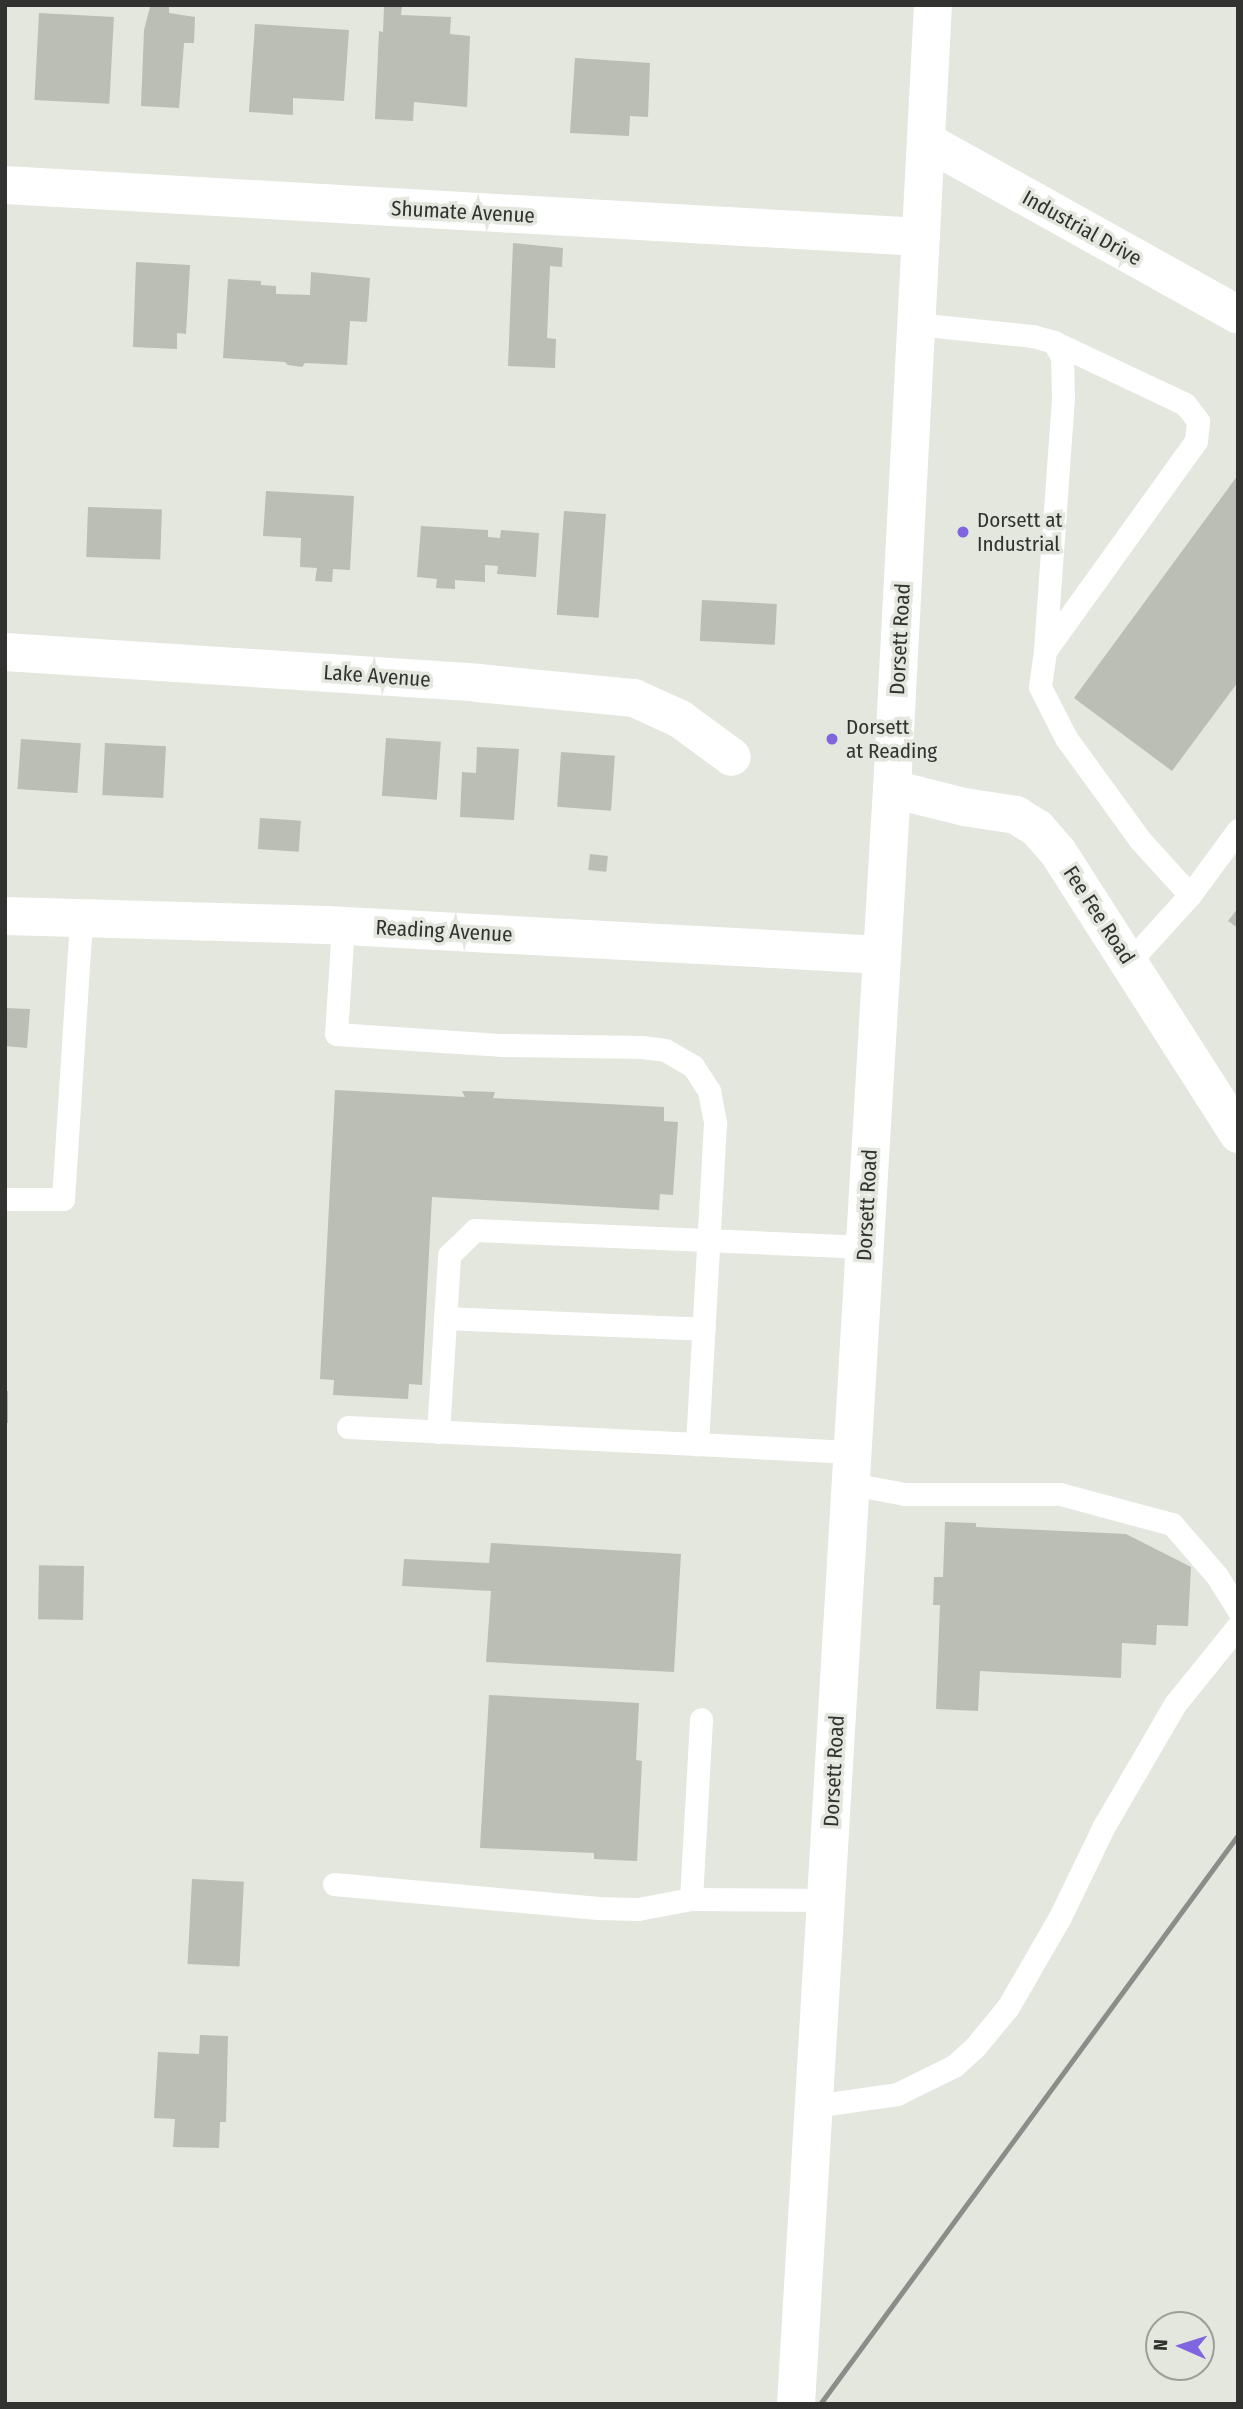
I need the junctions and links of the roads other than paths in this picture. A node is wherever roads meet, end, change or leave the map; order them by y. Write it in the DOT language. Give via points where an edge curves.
graph roads {
  1 [pos="933,5"];
  2 [pos="926,141"];
  3 [pos="5,185"];
  4 [pos="921,237"];
  5 [pos="1238,315"];
  6 [pos="916,324"];
  7 [pos="1054,342"];
  8 [pos="1045,651"];
  9 [pos="5,652"];
  10 [pos="732,757"];
  11 [pos="892,789"];
  12 [pos="1238,830"];
  13 [pos="1190,895"];
  14 [pos="5,916"];
  15 [pos="81,919"];
  16 [pos="343,926"];
  17 [pos="882,955"];
  18 [pos="1129,961"];
  19 [pos="1238,1134"];
  20 [pos="5,1199"];
  21 [pos="709,1239"];
  22 [pos="864,1247"];
  23 [pos="445,1318"];
  24 [pos="704,1329"];
  25 [pos="348,1427"];
  26 [pos="438,1432"];
  27 [pos="697,1444"];
  28 [pos="852,1468"];
  29 [pos="1238,1610"];
  30 [pos="1238,1626"];
  31 [pos="701,1719"];
  32 [pos="334,1884"];
  33 [pos="691,1899"];
  34 [pos="826,1900"];
  35 [pos="814,2106"];
  36 [pos="796,2404"];
  1 -- 2 [label="street, Dorsett Road"];
  2 -- 4 [label="street, Dorsett Road"];
  2 -- 5 [label="street, Industrial Drive"];
  3 -- 4 [label="street, Shumate Avenue"];
  4 -- 6 [label="street, Dorsett Road"];
  6 -- 7 [label="lane"];
  6 -- 11 [label="street, Dorsett Road"];
  7 -- 8 [label="lane" via="1062,357 1063,398"];
  7 -- 8 [label="lane" via="1185,404 1198,421 1196,441"];
  8 -- 13 [label="lane" via="1040,687 1052,716 1140,840"];
  9 -- 10 [label="street, Lake Avenue" via="478,683 634,698 680,719"];
  11 -- 17 [label="street, Dorsett Road"];
  11 -- 18 [label="street, Fee Fee Road" via="1016,815 1037,828 1058,852"];
  12 -- 13 [label="lane"];
  13 -- 18 [label="lane"];
  14 -- 15 [label="street, Reading Avenue"];
  15 -- 16 [label="street, Reading Avenue"];
  15 -- 20 [label="lane" via="63,1199"];
  16 -- 17 [label="street, Reading Avenue"];
  16 -- 21 [label="lane" via="336,1034 500,1045 642,1047 665,1050 692,1066 709,1091 715,1123"];
  17 -- 22 [label="street, Dorsett Road"];
  18 -- 19 [label="street, Fee Fee Road"];
  21 -- 22 [label="lane"];
  21 -- 23 [label="lane" via="475,1230 449,1255"];
  21 -- 24 [label="lane"];
  22 -- 28 [label="street, Dorsett Road"];
  23 -- 24 [label="lane"];
  23 -- 26 [label="lane"];
  24 -- 27 [label="lane"];
  25 -- 26 [label="lane"];
  26 -- 27 [label="lane"];
  27 -- 28 [label="lane"];
  28 -- 29 [label="lane" via="905,1494 1060,1494 1171,1524 1217,1576"];
  28 -- 34 [label="street, Dorsett Road"];
  30 -- 35 [label="lane" via="1175,1704 1008,2007 975,2047 954,2066 897,2094"];
  31 -- 33 [label="lane"];
  32 -- 33 [label="lane" via="598,1908 638,1909"];
  33 -- 34 [label="lane"];
  34 -- 35 [label="street, Dorsett Road"];
  35 -- 36 [label="street, Dorsett Road"];
}
